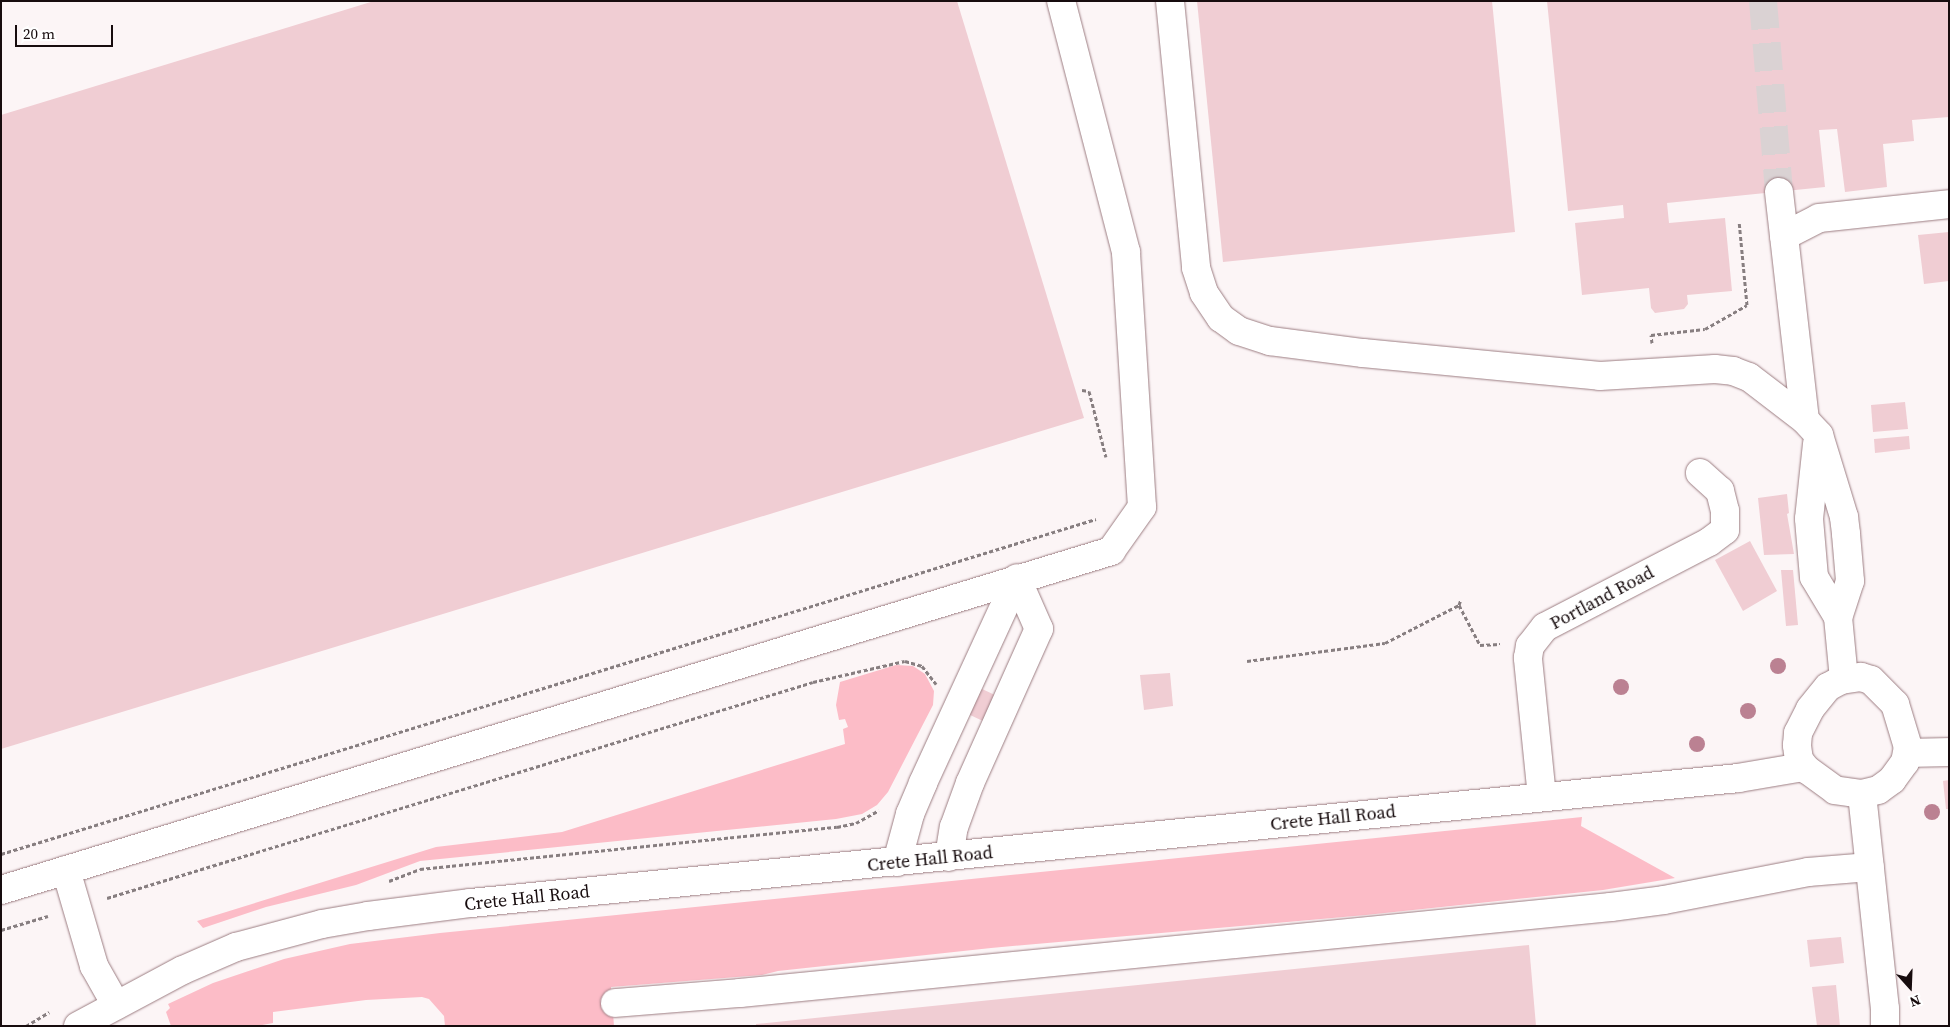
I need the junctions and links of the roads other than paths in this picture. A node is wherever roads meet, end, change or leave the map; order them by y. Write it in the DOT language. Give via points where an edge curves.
graph roads {
  1 [pos="1061,1"];
  2 [pos="1170,1"];
  3 [pos="1779,192"];
  4 [pos="1949,204"];
  5 [pos="1784,236"];
  6 [pos="1812,428"];
  7 [pos="1700,473"];
  8 [pos="1016,579"];
  9 [pos="1838,617"];
  10 [pos="1844,679"];
  11 [pos="1908,752"];
  12 [pos="1949,752"];
  13 [pos="1803,766"];
  14 [pos="1862,794"];
  15 [pos="1542,797"];
  16 [pos="949,857"];
  17 [pos="897,862"];
  18 [pos="1870,867"];
  19 [pos="66,870"];
  20 [pos="1,890"];
  21 [pos="615,1003"];
  22 [pos="116,1005"];
  23 [pos="78,1026"];
  24 [pos="1885,1026"];
  1 -- 8 [label="street" via="1126,252 1142,507 1111,551"];
  2 -- 6 [label="street" via="1196,268 1206,297 1228,323 1247,334 1270,341 1600,376 1715,369 1737,372 1756,382"];
  3 -- 5 [label="street"];
  4 -- 5 [label="street" via="1819,218"];
  5 -- 6 [label="street"];
  6 -- 9 [label="street" via="1808,520 1814,577"];
  6 -- 9 [label="street" via="1844,517 1850,581"];
  7 -- 15 [label="street, Portland Road" via="1720,491 1725,530 1709,542 1545,627 1530,646 1528,658"];
  8 -- 16 [label="street" via="1039,629 970,783 954,826"];
  8 -- 17 [label="street" via="923,783 910,814"];
  8 -- 19 [label="street"];
  9 -- 10 [label="street"];
  10 -- 11 [label="street" via="1868,678 1891,699 1900,712"];
  10 -- 13 [label="street" via="1828,687 1801,726 1797,745"];
  11 -- 12 [label="street"];
  11 -- 14 [label="street" via="1892,780 1878,790"];
  13 -- 14 [label="street" via="1835,790"];
  13 -- 15 [label="street, Crete Hall Road" via="1750,777"];
  14 -- 18 [label="street"];
  15 -- 16 [label="street, Crete Hall Road"];
  16 -- 17 [label="street, Crete Hall Road"];
  17 -- 22 [label="street, Crete Hall Road" via="471,903 343,920 236,947"];
  18 -- 21 [label="street" via="1800,873 1611,907 740,994"];
  18 -- 24 [label="street"];
  19 -- 20 [label="street"];
  19 -- 22 [label="street" via="94,966"];
  22 -- 23 [label="street, Crete Hall Road"];
}
